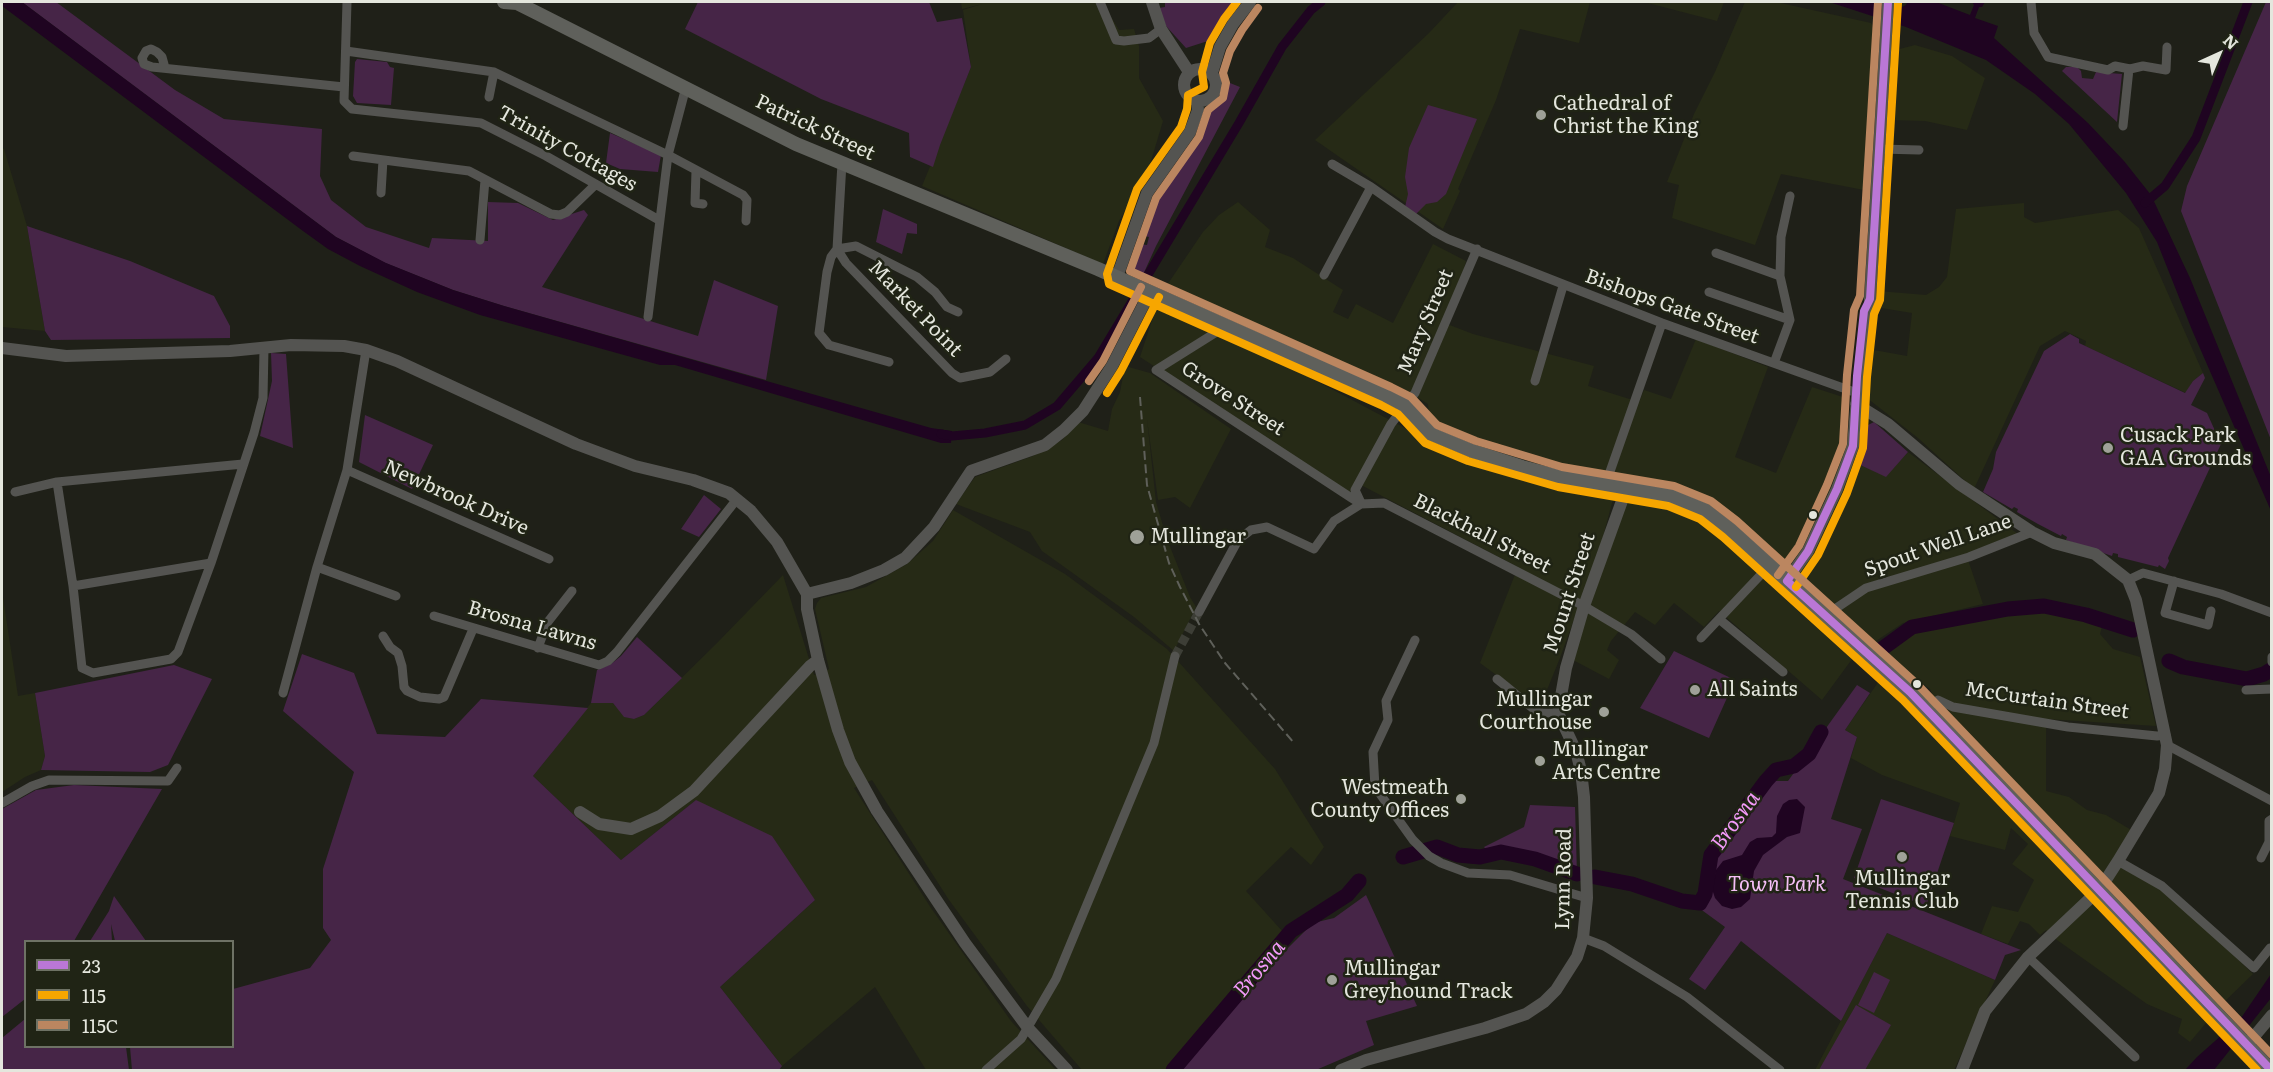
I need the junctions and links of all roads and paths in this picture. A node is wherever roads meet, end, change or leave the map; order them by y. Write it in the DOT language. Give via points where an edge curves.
graph roads {
  1 [pos="347,2"];
  2 [pos="504,2"];
  3 [pos="1100,2"];
  4 [pos="1152,2"];
  5 [pos="1250,2"];
  6 [pos="1888,2"];
  7 [pos="2031,2"];
  8 [pos="1161,29"];
  9 [pos="2167,47"];
  10 [pos="346,51"];
  11 [pos="165,68"];
  12 [pos="2129,69"];
  13 [pos="494,72"];
  14 [pos="1189,72"];
  15 [pos="1212,73"];
  16 [pos="344,87"];
  17 [pos="686,87"];
  18 [pos="489,97"];
  19 [pos="1197,101"];
  20 [pos="2123,126"];
  21 [pos="1880,149"];
  22 [pos="1919,150"];
  23 [pos="668,154"];
  24 [pos="353,156"];
  25 [pos="383,160"];
  26 [pos="842,163"];
  27 [pos="1332,164"];
  28 [pos="696,171"];
  29 [pos="485,180"];
  30 [pos="595,185"];
  31 [pos="1371,187"];
  32 [pos="381,193"];
  33 [pos="1790,196"];
  34 [pos="703,204"];
  35 [pos="659,220"];
  36 [pos="747,221"];
  37 [pos="480,240"];
  38 [pos="837,249"];
  39 [pos="1477,249"];
  40 [pos="1716,253"];
  41 [pos="1324,275"];
  42 [pos="1780,276"];
  43 [pos="1117,277"];
  44 [pos="1563,286"];
  45 [pos="1709,292"];
  46 [pos="1155,294"];
  47 [pos="958,312"];
  48 [pos="648,317"];
  49 [pos="1790,320"];
  50 [pos="1662,323"];
  51 [pos="1226,324"];
  52 [pos="2,348"];
  53 [pos="264,348"];
  54 [pos="366,350"];
  55 [pos="1006,359"];
  56 [pos="889,362"];
  57 [pos="1774,363"];
  58 [pos="1535,381"];
  59 [pos="1857,398"];
  60 [pos="1404,405"];
  61 [pos="243,464"];
  62 [pos="347,470"];
  63 [pos="57,482"];
  64 [pos="1606,483"];
  65 [pos="1627,487"];
  66 [pos="15,492"];
  67 [pos="737,499"];
  68 [pos="1361,504"];
  69 [pos="2032,532"];
  70 [pos="549,559"];
  71 [pos="211,563"];
  72 [pos="1770,565"];
  73 [pos="317,567"];
  74 [pos="2128,579"];
  75 [pos="1787,581"];
  76 [pos="2174,581"];
  77 [pos="73,586"];
  78 [pos="572,591"];
  79 [pos="807,594"];
  80 [pos="396,596"];
  81 [pos="1584,606"];
  82 [pos="2211,611"];
  83 [pos="1199,612"];
  84 [pos="2271,613"];
  85 [pos="1826,615"];
  86 [pos="434,616"];
  87 [pos="1719,619"];
  88 [pos="473,629"];
  89 [pos="383,636"];
  90 [pos="1701,638"];
  91 [pos="1415,640"];
  92 [pos="538,648"];
  93 [pos="1175,656"];
  94 [pos="1661,659"];
  95 [pos="818,660"];
  96 [pos="1783,672"];
  97 [pos="1497,679"];
  98 [pos="2271,689"];
  99 [pos="2246,690"];
  100 [pos="282,693"];
  101 [pos="1926,709"];
  102 [pos="1558,713"];
  103 [pos="2167,740"];
  104 [pos="177,768"];
  105 [pos="2271,801"];
  106 [pos="2,803"];
  107 [pos="580,812"];
  108 [pos="2271,819"];
  109 [pos="2261,858"];
  110 [pos="2118,861"];
  111 [pos="2100,889"];
  112 [pos="1587,898"];
  113 [pos="1583,939"];
  114 [pos="2270,948"];
  115 [pos="2028,957"];
  116 [pos="2271,1015"];
  117 [pos="1028,1028"];
  118 [pos="2243,1042"];
  119 [pos="2135,1057"];
  120 [pos="986,1071"];
  121 [pos="1067,1071"];
  122 [pos="1341,1071"];
  123 [pos="1780,1071"];
  124 [pos="1962,1071"];
  125 [pos="2271,1071"];
  1 -- 10 [label="street"];
  2 -- 17 [label="main road, Patrick Street" via="517,3"];
  3 -- 8 [label="street" via="1116,40 1149,38"];
  4 -- 8 [label="street"];
  5 -- 15 [label="street" via="1220,47"];
  6 -- 21 [label="street"];
  7 -- 12 [label="street" via="2034,33 2048,57 2108,70 2115,66"];
  8 -- 14 [label="street"];
  9 -- 12 [label="street" via="2166,70 2143,66"];
  10 -- 13 [label="street"];
  10 -- 16 [label="street"];
  11 -- 16 [label="street"];
  12 -- 20 [label="street"];
  13 -- 18 [label="street"];
  13 -- 23 [label="street"];
  14 -- 15 [label="street" via="1200,68"];
  14 -- 19 [label="street" via="1183,87"];
  15 -- 19 [label="street" via="1214,93"];
  16 -- 30 [label="street, Trinity Cottages" via="344,101 351,109 481,123"];
  17 -- 23 [label="street"];
  17 -- 26 [label="main road, Patrick Street" via="796,144"];
  19 -- 43 [label="street" via="1190,132 1147,193"];
  21 -- 22 [label="street"];
  21 -- 59 [label="street" via="1871,312 1864,380"];
  23 -- 28 [label="street"];
  23 -- 35 [label="street"];
  24 -- 25 [label="street"];
  25 -- 29 [label="street" via="470,171"];
  25 -- 32 [label="street"];
  26 -- 38 [label="street"];
  26 -- 43 [label="main road, Patrick Street"];
  27 -- 31 [label="street, Bishops Gate Street"];
  28 -- 34 [label="street" via="695,203"];
  28 -- 36 [label="street" via="743,195 747,200"];
  29 -- 30 [label="street" via="560,215"];
  29 -- 37 [label="street"];
  30 -- 35 [label="street, Trinity Cottages"];
  31 -- 39 [label="street, Bishops Gate Street" via="1435,232"];
  31 -- 41 [label="street"];
  33 -- 42 [label="street" via="1781,237"];
  35 -- 48 [label="street"];
  38 -- 47 [label="street, Market Point" via="856,246 917,277 947,307"];
  38 -- 55 [label="street, Market Point" via="952,373 960,378 990,372"];
  38 -- 56 [label="street" via="827,272 819,333 829,345"];
  39 -- 44 [label="street, Bishops Gate Street"];
  39 -- 60 [label="street, Mary Street" via="1415,393"];
  40 -- 42 [label="street"];
  42 -- 49 [label="street"];
  43 -- 46 [label="main road, Patrick Street"];
  44 -- 50 [label="street, Bishops Gate Street"];
  44 -- 58 [label="street"];
  45 -- 49 [label="street"];
  46 -- 51 [label="main road, Patrick Street"];
  46 -- 79 [label="street" via="1083,411 1064,430 1045,445 971,471 934,527 905,558 851,583"];
  49 -- 57 [label="street"];
  50 -- 57 [label="street, Bishops Gate Street"];
  50 -- 64 [label="street"];
  51 -- 60 [label="main road, Patrick Street"];
  51 -- 68 [label="street, Grove Street" via="1156,370"];
  52 -- 53 [label="street" via="66,357"];
  53 -- 54 [label="street" via="319,345"];
  53 -- 61 [label="street" via="263,398"];
  54 -- 62 [label="street"];
  54 -- 67 [label="street" via="576,444 635,466 718,488"];
  57 -- 59 [label="street, Bishops Gate Street"];
  59 -- 69 [label="street" via="1959,484"];
  59 -- 75 [label="street" via="1853,446 1837,489 1808,551"];
  60 -- 64 [label="main road" via="1431,434 1472,451 1560,477"];
  60 -- 68 [label="street, Mary Street" via="1355,490"];
  61 -- 63 [label="street"];
  61 -- 71 [label="street"];
  62 -- 70 [label="street, Newbrook Drive"];
  62 -- 73 [label="street"];
  63 -- 66 [label="street"];
  63 -- 77 [label="street"];
  64 -- 65 [label="main road"];
  65 -- 72 [label="main road" via="1671,495 1705,510"];
  65 -- 81 [label="street, Mount Street"];
  67 -- 79 [label="street" via="777,542"];
  67 -- 92 [label="street, Brosna Lawns" via="608,662 599,665"];
  68 -- 81 [label="street, Blackhall Street" via="1384,503"];
  68 -- 83 [label="street" via="1334,521 1314,549 1267,527 1251,530 1238,540"];
  69 -- 74 [label="street" via="2054,543 2095,554"];
  69 -- 85 [label="street, Spout Well Lane" via="1959,560 1866,588"];
  71 -- 77 [label="street"];
  71 -- 77 [label="street" via="178,652 171,659 93,673 82,668"];
  72 -- 75 [label="main road"];
  72 -- 87 [label="street"];
  73 -- 80 [label="street"];
  73 -- 100 [label="street"];
  74 -- 76 [label="street" via="2143,573"];
  74 -- 103 [label="street"];
  75 -- 85 [label="main road"];
  76 -- 82 [label="street" via="2165,613 2208,625"];
  76 -- 84 [label="street"];
  78 -- 92 [label="street" via="547,622"];
  79 -- 95 [label="street"];
  81 -- 94 [label="street, Blackhall Street" via="1631,634"];
  81 -- 102 [label="street, Mount Street"];
  85 -- 101 [label="main road"];
  86 -- 88 [label="street, Brosna Lawns"];
  87 -- 90 [label="street"];
  87 -- 96 [label="street"];
  88 -- 89 [label="street" via="440,699 407,692 398,653"];
  88 -- 92 [label="street, Brosna Lawns"];
  91 -- 112 [label="street" via="1386,701 1388,720 1373,752 1375,787 1413,840 1441,863 1468,873 1510,875"];
  93 -- 117 [label="street" via="1154,743 1056,979"];
  95 -- 107 [label="street" via="694,791 660,816 631,829 599,824"];
  95 -- 117 [label="street" via="850,762 877,811 965,943"];
  97 -- 102 [label="street" via="1535,710"];
  98 -- 99 [label="street"];
  101 -- 103 [label="street, McCurtain Street" via="1938,700 1953,707"];
  101 -- 111 [label="main road"];
  102 -- 112 [label="street, Lynn Road" via="1581,771"];
  103 -- 105 [label="street"];
  103 -- 110 [label="street" via="2159,793"];
  104 -- 106 [label="street" via="168,781 49,780"];
  108 -- 109 [label="street" via="2269,842"];
  110 -- 111 [label="street"];
  110 -- 114 [label="street" via="2162,886 2254,968"];
  111 -- 115 [label="street"];
  111 -- 118 [label="main road"];
  112 -- 113 [label="street, Lynn Road"];
  113 -- 122 [label="street, Lynn Road" via="1577,957 1556,990 1526,1014 1485,1029 1365,1060"];
  113 -- 123 [label="street" via="1604,946 1687,997"];
  115 -- 119 [label="street"];
  115 -- 124 [label="street" via="1985,1011"];
  116 -- 118 [label="street"];
  117 -- 120 [label="street"];
  117 -- 121 [label="street"];
  118 -- 125 [label="main road"];
}
